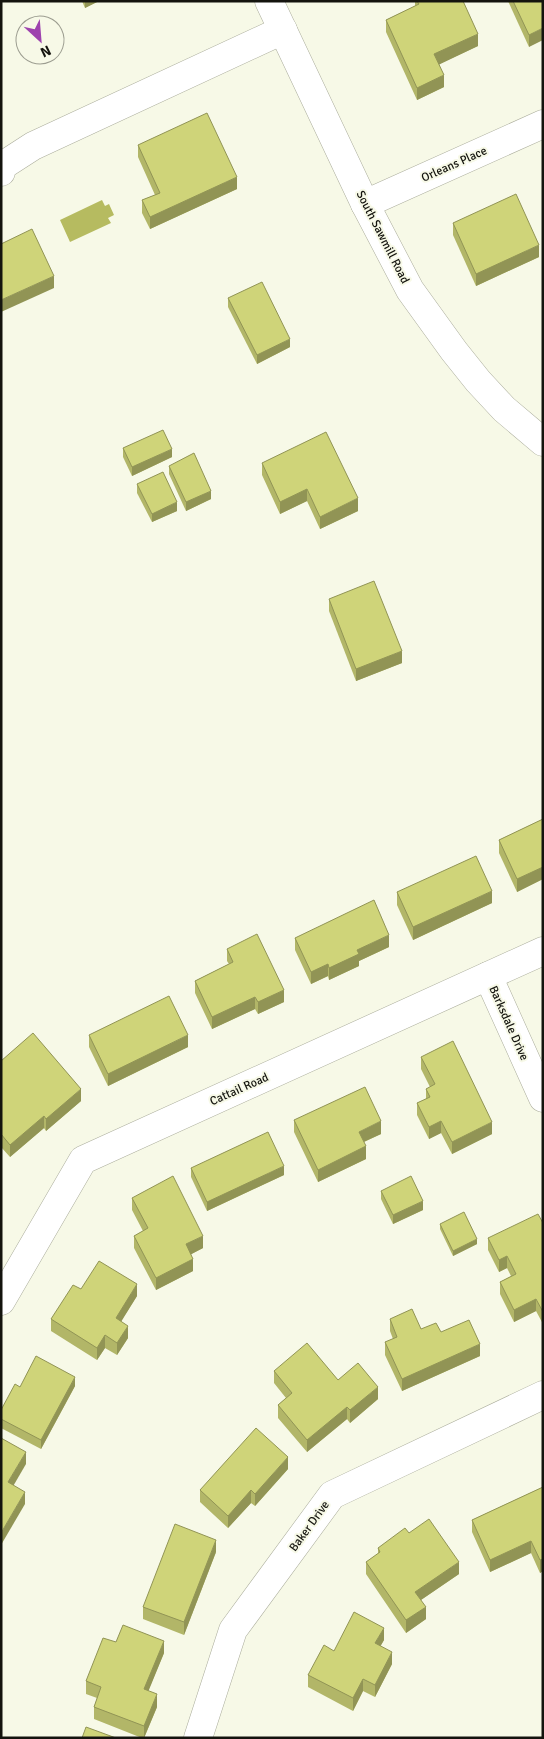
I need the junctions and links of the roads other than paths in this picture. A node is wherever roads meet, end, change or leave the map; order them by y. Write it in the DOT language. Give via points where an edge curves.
graph roads {
  1 [pos="269,1"];
  2 [pos="283,30"];
  3 [pos="543,124"];
  4 [pos="1,172"];
  5 [pos="365,204"];
  6 [pos="543,442"];
  7 [pos="543,951"];
  8 [pos="488,976"];
  9 [pos="543,1098"];
  10 [pos="1,1301"];
  11 [pos="543,1395"];
  12 [pos="198,1738"];
  1 -- 2 [label="street, South Sawmill Road"];
  2 -- 4 [label="street" via="33,146 2,166"];
  2 -- 5 [label="street, South Sawmill Road"];
  3 -- 5 [label="street, Orleans Place"];
  5 -- 6 [label="street, South Sawmill Road" via="410,290 454,351 504,409"];
  7 -- 8 [label="street, Cattail Road"];
  8 -- 9 [label="street, Barksdale Drive"];
  8 -- 10 [label="street, Cattail Road" via="83,1160"];
  11 -- 12 [label="street, Baker Drive" via="332,1495 233,1630"];
}
